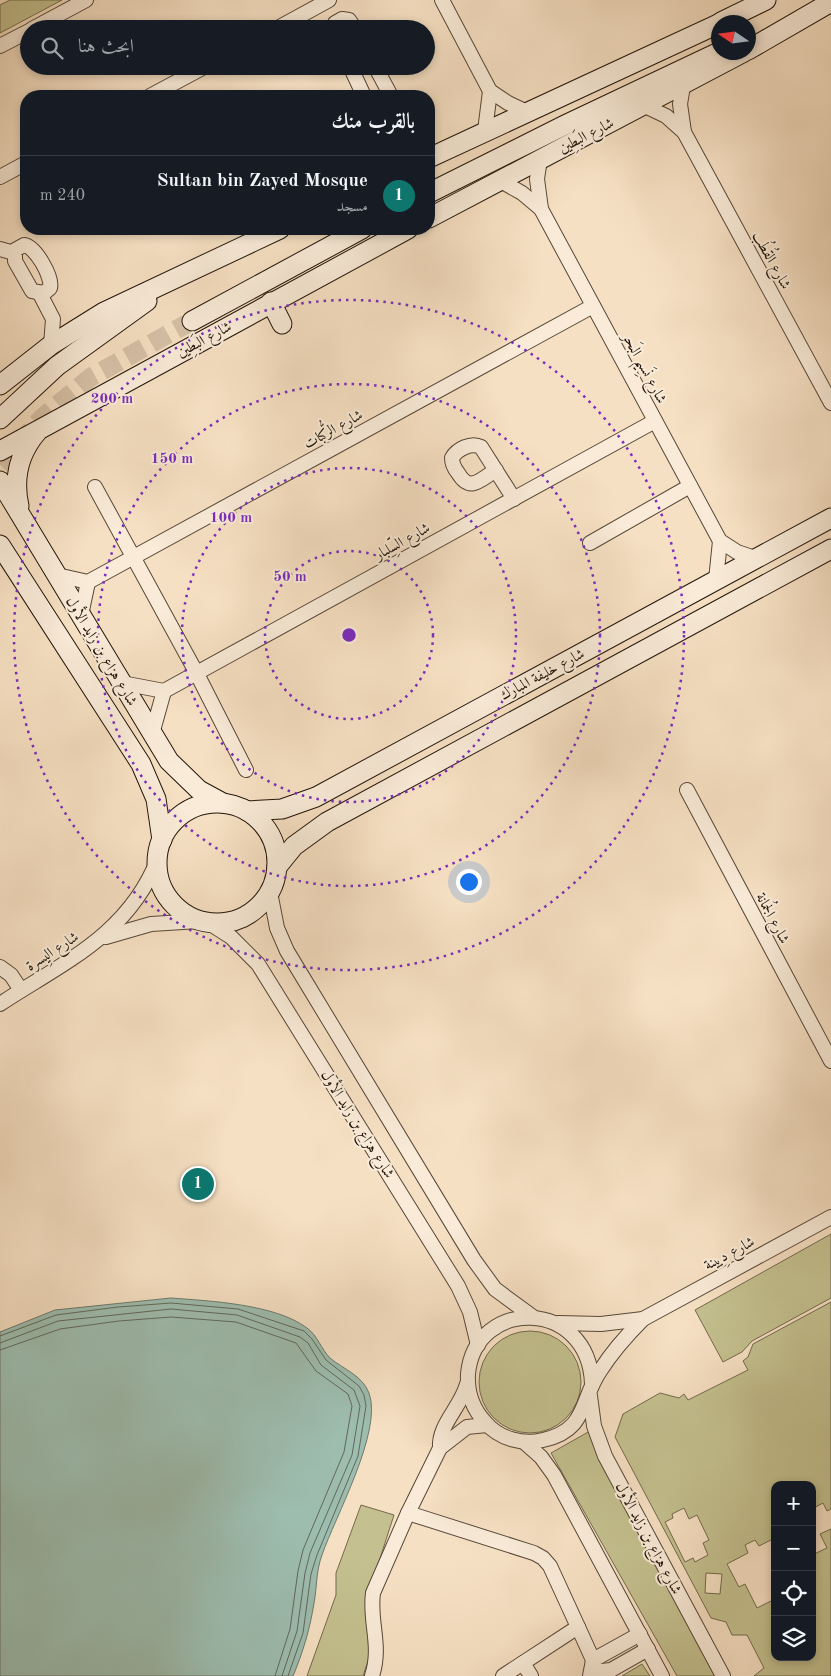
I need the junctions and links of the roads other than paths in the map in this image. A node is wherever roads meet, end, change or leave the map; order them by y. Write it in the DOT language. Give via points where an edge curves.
graph roads {
  1 [pos="86,0"];
  2 [pos="329,0"];
  3 [pos="442,0"];
  4 [pos="766,0"];
  5 [pos="831,2"];
  6 [pos="736,15"];
  7 [pos="49,20"];
  8 [pos="292,20"];
  9 [pos="335,20"];
  10 [pos="711,27"];
  11 [pos="781,29"];
  12 [pos="20,36"];
  13 [pos="756,37"];
  14 [pos="756,45"];
  15 [pos="0,46"];
  16 [pos="711,56"];
  17 [pos="730,60"];
  18 [pos="190,75"];
  19 [pos="354,75"];
  20 [pos="380,75"];
  21 [pos="683,86"];
  22 [pos="165,90"];
  23 [pos="361,90"];
  24 [pos="388,90"];
  25 [pos="490,91"];
  26 [pos="645,106"];
  27 [pos="527,112"];
  28 [pos="485,131"];
  29 [pos="684,132"];
  30 [pos="435,155"];
  31 [pos="540,159"];
  32 [pos="20,166"];
  33 [pos="0,177"];
  34 [pos="499,180"];
  35 [pos="435,191"];
  36 [pos="541,209"];
  37 [pos="435,215"];
  38 [pos="267,235"];
  39 [pos="351,235"];
  40 [pos="397,235"];
  41 [pos="0,249"];
  42 [pos="14,253"];
  43 [pos="183,275"];
  44 [pos="40,294"];
  45 [pos="271,302"];
  46 [pos="593,306"];
  47 [pos="53,319"];
  48 [pos="192,321"];
  49 [pos="282,324"];
  50 [pos="78,328"];
  51 [pos="51,345"];
  52 [pos="2,383"];
  53 [pos="831,403"];
  54 [pos="0,419"];
  55 [pos="655,421"];
  56 [pos="40,427"];
  57 [pos="0,451"];
  58 [pos="496,470"];
  59 [pos="0,481"];
  60 [pos="690,486"];
  61 [pos="95,487"];
  62 [pos="514,499"];
  63 [pos="0,505"];
  64 [pos="21,515"];
  65 [pos="831,518"];
  66 [pos="720,541"];
  67 [pos="590,542"];
  68 [pos="0,545"];
  69 [pos="831,549"];
  70 [pos="134,557"];
  71 [pos="755,558"];
  72 [pos="0,566"];
  73 [pos="57,575"];
  74 [pos="22,580"];
  75 [pos="716,580"];
  76 [pos="88,582"];
  77 [pos="81,615"];
  78 [pos="196,672"];
  79 [pos="122,683"];
  80 [pos="164,691"];
  81 [pos="152,734"];
  82 [pos="246,770"];
  83 [pos="687,790"];
  84 [pos="223,803"];
  85 [pos="246,810"];
  86 [pos="162,840"];
  87 [pos="158,859"];
  88 [pos="277,866"];
  89 [pos="270,892"];
  90 [pos="204,922"];
  91 [pos="102,938"];
  92 [pos="0,967"];
  93 [pos="22,990"];
  94 [pos="0,1004"];
  95 [pos="831,1061"];
  96 [pos="831,1217"];
  97 [pos="533,1318"];
  98 [pos="643,1319"];
  99 [pos="554,1322"];
  100 [pos="478,1345"];
  101 [pos="468,1381"];
  102 [pos="591,1389"];
  103 [pos="449,1420"];
  104 [pos="487,1425"];
  105 [pos="460,1432"];
  106 [pos="524,1442"];
  107 [pos="440,1448"];
  108 [pos="408,1513"];
  109 [pos="578,1627"];
  110 [pos="640,1634"];
  111 [pos="648,1649"];
  112 [pos="523,1663"];
  113 [pos="592,1669"];
  114 [pos="372,1676"];
  115 [pos="503,1676"];
  116 [pos="531,1676"];
  117 [pos="662,1676"];
  118 [pos="724,1676"];
  1 -- 7 [label="street"];
  2 -- 8 [label="street"];
  2 -- 9 [label="street"];
  3 -- 25 [label="street"];
  4 -- 6 [label="main road"];
  5 -- 11 [label="main road"];
  10 -- 27 [label="main road"];
  11 -- 13 [label="main road"];
  11 -- 14 [label="main road"];
  12 -- 15 [label="street"];
  16 -- 35 [label="main road, شارع البَطِين"];
  17 -- 21 [label="main road, شارع البَطِين"];
  18 -- 22 [label="street"];
  19 -- 23 [label="street"];
  20 -- 24 [label="street"];
  21 -- 26 [label="main road, شارع البَطِين"];
  21 -- 29 [label="street, شارع القُطُب" via="680,104"];
  25 -- 27 [label="street"];
  25 -- 28 [label="street"];
  26 -- 29 [label="street, شارع القُطُب" via="666,116"];
  26 -- 31 [label="main road, شارع البَطِين"];
  27 -- 28 [label="main road"];
  28 -- 30 [label="main road"];
  29 -- 53 [label="street, شارع القُطُب"];
  31 -- 34 [label="main road, شارع البَطِين"];
  31 -- 36 [label="street, شارع نَسِيم البَحر" via="537,179"];
  32 -- 33 [label="street"];
  34 -- 36 [label="street, شارع نَسِيم البَحر" via="522,192"];
  34 -- 37 [label="main road, شارع البَطِين"];
  36 -- 46 [label="street, شارع نَسِيم البَحر"];
  38 -- 43 [label="main road"];
  39 -- 48 [label="main road, شارع البَطِين"];
  40 -- 45 [label="main road, شارع البَطِين"];
  41 -- 42 [label="street"];
  42 -- 44 [label="street" via="14,261 30,288"];
  42 -- 44 [label="street" via="24,245 33,248 51,280 47,291"];
  43 -- 50 [label="main road" via="127,300"];
  43 -- 54 [label="main road" via="75,352"];
  44 -- 47 [label="street"];
  45 -- 49 [label="main road"];
  45 -- 56 [label="main road, شارع البَطِين"];
  46 -- 55 [label="street, شارع نَسِيم البَحر"];
  46 -- 70 [label="street, شارع الرُّكبات"];
  47 -- 50 [label="street"];
  47 -- 51 [label="street"];
  50 -- 51 [label="main road"];
  51 -- 52 [label="main road"];
  55 -- 60 [label="street, شارع نَسِيم البَحر"];
  55 -- 62 [label="street, شارع السِّلبار"];
  56 -- 57 [label="main road, شارع البَطِين"];
  56 -- 64 [label="main road" via="26,447 18,470 17,497"];
  58 -- 62 [label="street"];
  59 -- 64 [label="main road, شارع هزاع بن زايد الأول"];
  60 -- 66 [label="street, شارع نَسِيم البَحر"];
  60 -- 67 [label="street"];
  61 -- 70 [label="street"];
  62 -- 78 [label="street, شارع السِّلبار"];
  63 -- 73 [label="main road" via="33,558"];
  64 -- 73 [label="main road, شارع هزاع بن زايد الأول"];
  65 -- 71 [label="main road, شارع خليفة المبارك"];
  66 -- 71 [label="street"];
  66 -- 75 [label="street"];
  68 -- 74 [label="main road, شارع هزاع بن زايد الأول"];
  69 -- 88 [label="main road, شارع خليفة المبارك" via="327,822 305,837"];
  70 -- 76 [label="street, شارع الرُّكبات"];
  70 -- 78 [label="street"];
  71 -- 75 [label="main road, شارع خليفة المبارك"];
  72 -- 74 [label="main road"];
  73 -- 76 [label="street"];
  73 -- 77 [label="main road, شارع هزاع بن زايد الأول"];
  74 -- 86 [label="main road, شارع هزاع بن زايد الأول" via="141,764 156,799"];
  75 -- 85 [label="main road, شارع خليفة المبارك" via="316,797 282,809"];
  76 -- 77 [label="street"];
  77 -- 79 [label="main road, شارع هزاع بن زايد الأول"];
  78 -- 80 [label="street, شارع السِّلبار"];
  78 -- 82 [label="street"];
  79 -- 80 [label="street"];
  79 -- 81 [label="main road, شارع هزاع بن زايد الأول"];
  80 -- 81 [label="street"];
  81 -- 84 [label="main road, شارع هزاع بن زايد الأول" via="169,761 188,782"];
  83 -- 95 [label="street, شارع الجُمانة"];
  84 -- 85 [label="main road"];
  84 -- 86 [label="main road" via="202,805 182,814"];
  85 -- 88 [label="main road" via="270,834"];
  86 -- 87 [label="main road"];
  87 -- 90 [label="main road" via="160,879 168,897 182,911"];
  87 -- 91 [label="street, شارع اليِسرة" via="137,899"];
  88 -- 89 [label="main road"];
  89 -- 90 [label="main road" via="244,917 227,922"];
  89 -- 97 [label="street, شارع هزاع بن زايد الأول" via="277,928 287,950 474,1260 504,1297"];
  90 -- 91 [label="street, شارع اليِسرة" via="152,924"];
  90 -- 100 [label="street, شارع هزاع بن زايد الأول" via="231,937 258,964 458,1286 470,1312"];
  91 -- 93 [label="street, شارع اليِسرة"];
  92 -- 93 [label="street, شارع اليِسرة"];
  93 -- 94 [label="street"];
  96 -- 98 [label="street, شارع دِيينة"];
  97 -- 99 [label="street"];
  97 -- 100 [label="street" via="496,1327"];
  98 -- 99 [label="street, شارع دِيينة" via="601,1324"];
  98 -- 102 [label="street, شارع دِيينة" via="616,1348"];
  99 -- 102 [label="street" via="565,1328 582,1347 591,1371"];
  100 -- 101 [label="street" via="472,1356"];
  101 -- 103 [label="street" via="460,1404"];
  101 -- 104 [label="street" via="473,1405"];
  102 -- 106 [label="street" via="586,1406 571,1426 549,1439"];
  102 -- 118 [label="street, شارع هزاع بن زايد الأول" via="594,1426 605,1456"];
  103 -- 105 [label="street"];
  103 -- 107 [label="street" via="442,1431"];
  104 -- 105 [label="street" via="472,1425"];
  104 -- 106 [label="street" via="498,1433"];
  105 -- 107 [label="street"];
  106 -- 110 [label="street" via="554,1475"];
  107 -- 108 [label="street"];
  108 -- 109 [label="street" via="543,1558 553,1571"];
  108 -- 114 [label="street" via="373,1593 377,1651"];
  109 -- 112 [label="street"];
  109 -- 113 [label="street"];
  110 -- 111 [label="street"];
  110 -- 113 [label="street"];
  111 -- 113 [label="street" via="611,1670"];
  111 -- 117 [label="street"];
  112 -- 115 [label="street"];
  112 -- 116 [label="street"];
}
